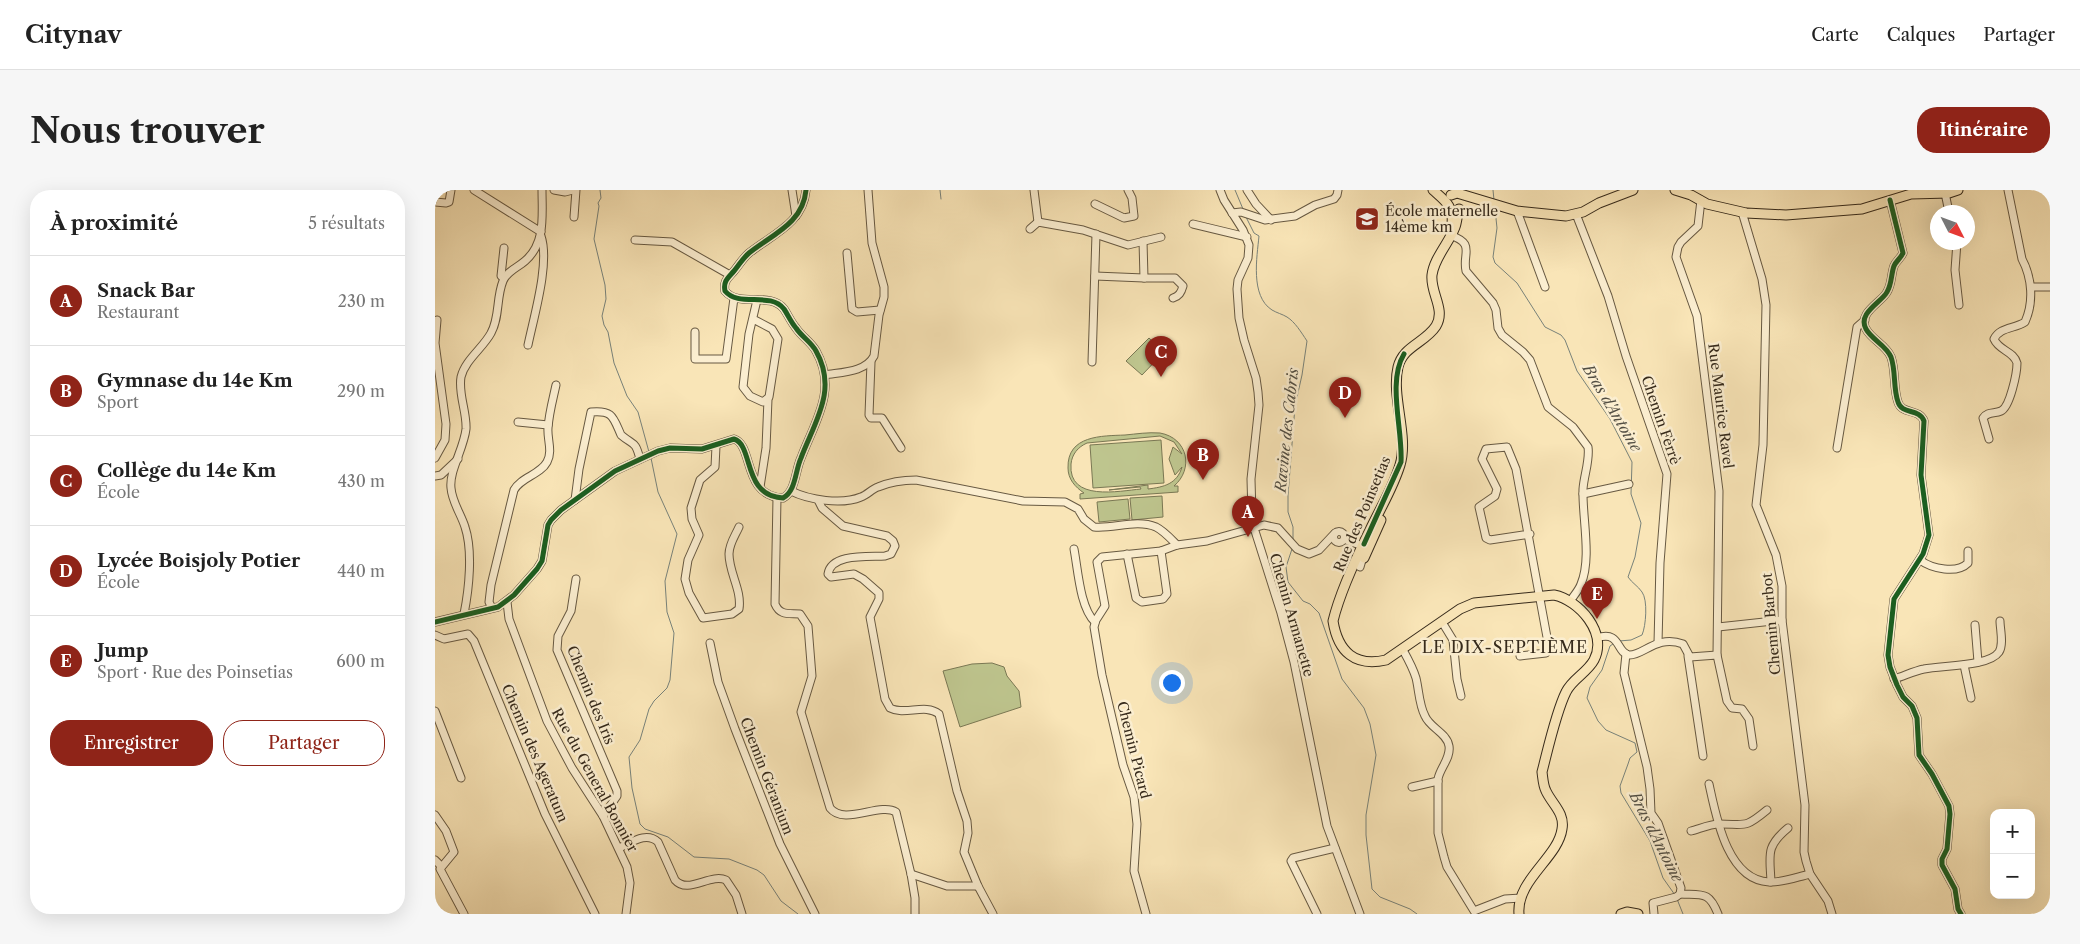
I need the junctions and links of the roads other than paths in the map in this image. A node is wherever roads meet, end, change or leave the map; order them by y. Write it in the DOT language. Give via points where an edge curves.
graph roads {
  1 [pos="451,190"];
  2 [pos="474,190"];
  3 [pos="542,190"];
  4 [pos="554,190"];
  5 [pos="574,190"];
  6 [pos="792,190"];
  7 [pos="806,190"];
  8 [pos="868,190"];
  9 [pos="1034,190"];
  10 [pos="1128,190"];
  11 [pos="1220,190"];
  12 [pos="1247,190"];
  13 [pos="1338,190"];
  14 [pos="1433,190"];
  15 [pos="1440,190"];
  16 [pos="1633,190"];
  17 [pos="1675,190"];
  18 [pos="1958,190"];
  19 [pos="2008,190"];
  20 [pos="1691,192"];
  21 [pos="1945,193"];
  22 [pos="1701,200"];
  23 [pos="1890,200"];
  24 [pos="435,202"];
  25 [pos="1456,202"];
  26 [pos="1095,204"];
  27 [pos="1948,205"];
  28 [pos="1517,211"];
  29 [pos="1742,212"];
  30 [pos="1232,213"];
  31 [pos="1576,214"];
  32 [pos="796,216"];
  33 [pos="575,217"];
  34 [pos="1271,220"];
  35 [pos="1038,222"];
  36 [pos="1193,224"];
  37 [pos="1030,229"];
  38 [pos="541,234"];
  39 [pos="1096,234"];
  40 [pos="1451,234"];
  41 [pos="1161,237"];
  42 [pos="1247,237"];
  43 [pos="635,240"];
  44 [pos="1143,241"];
  45 [pos="503,248"];
  46 [pos="1956,250"];
  47 [pos="847,254"];
  48 [pos="730,275"];
  49 [pos="1095,276"];
  50 [pos="504,278"];
  51 [pos="1144,278"];
  52 [pos="1545,287"];
  53 [pos="2032,287"];
  54 [pos="2050,288"];
  55 [pos="734,298"];
  56 [pos="1173,298"];
  57 [pos="757,300"];
  58 [pos="1959,305"];
  59 [pos="880,310"];
  60 [pos="753,319"];
  61 [pos="437,320"];
  62 [pos="1865,320"];
  63 [pos="695,332"];
  64 [pos="528,345"];
  65 [pos="871,362"];
  66 [pos="1092,362"];
  67 [pos="1398,368"];
  68 [pos="825,375"];
  69 [pos="556,385"];
  70 [pos="768,399"];
  71 [pos="518,422"];
  72 [pos="548,425"];
  73 [pos="1989,438"];
  74 [pos="716,446"];
  75 [pos="901,448"];
  76 [pos="1837,448"];
  77 [pos="435,458"];
  78 [pos="458,458"];
  79 [pos="642,458"];
  80 [pos="435,476"];
  81 [pos="1629,484"];
  82 [pos="760,487"];
  83 [pos="791,491"];
  84 [pos="1583,494"];
  85 [pos="777,498"];
  86 [pos="575,500"];
  87 [pos="818,500"];
  88 [pos="1254,526"];
  89 [pos="739,527"];
  90 [pos="1529,534"];
  91 [pos="1362,544"];
  92 [pos="1177,545"];
  93 [pos="1074,549"];
  94 [pos="1161,551"];
  95 [pos="1968,551"];
  96 [pos="1127,554"];
  97 [pos="1920,560"];
  98 [pos="1357,568"];
  99 [pos="576,579"];
  100 [pos="1540,596"];
  101 [pos="1571,600"];
  102 [pos="507,602"];
  103 [pos="492,608"];
  104 [pos="464,614"];
  105 [pos="1782,620"];
  106 [pos="2000,621"];
  107 [pos="435,622"];
  108 [pos="1095,622"];
  109 [pos="1442,622"];
  110 [pos="1975,625"];
  111 [pos="1718,627"];
  112 [pos="435,635"];
  113 [pos="1597,638"];
  114 [pos="710,642"];
  115 [pos="1658,643"];
  116 [pos="1403,650"];
  117 [pos="1626,654"];
  118 [pos="1717,655"];
  119 [pos="1520,656"];
  120 [pos="1688,656"];
  121 [pos="1978,662"];
  122 [pos="1964,665"];
  123 [pos="1894,680"];
  124 [pos="1461,696"];
  125 [pos="1971,698"];
  126 [pos="435,711"];
  127 [pos="1753,746"];
  128 [pos="1703,756"];
  129 [pos="461,778"];
  130 [pos="1438,781"];
  131 [pos="1709,784"];
  132 [pos="1411,787"];
  133 [pos="1767,810"];
  134 [pos="435,815"];
  135 [pos="603,816"];
  136 [pos="1717,824"];
  137 [pos="1788,828"];
  138 [pos="1691,831"];
  139 [pos="619,848"];
  140 [pos="1335,848"];
  141 [pos="438,863"];
  142 [pos="911,874"];
  143 [pos="1810,874"];
  144 [pos="1771,882"];
  145 [pos="978,886"];
  146 [pos="1680,894"];
  147 [pos="1521,898"];
  148 [pos="1475,912"];
  149 [pos="464,914"];
  150 [pos="595,914"];
  151 [pos="626,914"];
  152 [pos="742,914"];
  153 [pos="815,914"];
  154 [pos="915,914"];
  155 [pos="993,914"];
  156 [pos="1146,914"];
  157 [pos="1317,914"];
  158 [pos="1360,914"];
  159 [pos="1519,914"];
  160 [pos="1621,914"];
  161 [pos="1638,914"];
  162 [pos="1654,914"];
  163 [pos="1718,914"];
  164 [pos="1832,914"];
  165 [pos="1961,914"];
  1 -- 24 [label="street" via="449,202"];
  2 -- 38 [label="street"];
  3 -- 38 [label="street"];
  4 -- 5 [label="street"];
  5 -- 33 [label="street"];
  6 -- 32 [label="street"];
  7 -- 32 [label="street"];
  8 -- 59 [label="street" via="872,243 884,287"];
  9 -- 35 [label="street"];
  10 -- 26 [label="street" via="1134,216 1124,218"];
  11 -- 30 [label="street"];
  12 -- 34 [label="street"];
  13 -- 34 [label="street" via="1334,199 1295,216"];
  14 -- 25 [label="main road"];
  15 -- 25 [label="main road"];
  16 -- 31 [label="main road"];
  17 -- 20 [label="main road"];
  18 -- 21 [label="main road"];
  19 -- 53 [label="street" via="2022,259"];
  20 -- 22 [label="main road"];
  21 -- 23 [label="main road" via="1911,194"];
  21 -- 27 [label="street"];
  22 -- 29 [label="main road"];
  22 -- 111 [label="street, Rue Maurice Ravel" via="1698,226 1681,242 1677,257 1697,316 1719,492"];
  23 -- 29 [label="main road" via="1862,209 1820,214"];
  23 -- 62 [label="street" via="1903,253 1895,265 1887,292 1873,305"];
  25 -- 28 [label="main road" via="1484,201"];
  25 -- 40 [label="main road"];
  28 -- 31 [label="main road" via="1566,216"];
  28 -- 52 [label="street"];
  29 -- 105 [label="street, Chemin Barbot" via="1762,279 1766,305 1763,445 1756,505 1776,555 1782,586"];
  30 -- 34 [label="street" via="1241,212"];
  30 -- 42 [label="street"];
  31 -- 115 [label="street, Chemin Fèrrè" via="1608,296 1625,356 1667,474"];
  32 -- 48 [label="street" via="781,232 747,255"];
  35 -- 37 [label="street"];
  35 -- 39 [label="street"];
  36 -- 42 [label="street"];
  38 -- 50 [label="street" via="530,255"];
  38 -- 64 [label="street" via="544,260"];
  39 -- 44 [label="street" via="1128,245"];
  39 -- 49 [label="street"];
  40 -- 67 [label="main road" via="1432,274 1440,315 1428,335 1401,359"];
  40 -- 84 [label="street" via="1465,244 1465,271 1493,303 1502,335 1530,360 1548,407 1586,442 1589,452"];
  41 -- 44 [label="street"];
  42 -- 88 [label="street, Chemin Armanette" via="1248,258 1237,289 1242,333 1256,378 1259,405 1251,479"];
  43 -- 48 [label="street" via="672,242"];
  44 -- 51 [label="street"];
  45 -- 50 [label="street" via="501,276"];
  46 -- 58 [label="street"];
  47 -- 59 [label="street" via="852,309 857,312"];
  48 -- 55 [label="street" via="724,284 725,290"];
  49 -- 51 [label="street"];
  49 -- 66 [label="street"];
  50 -- 78 [label="street" via="493,331 465,366 461,378 466,424"];
  51 -- 56 [label="street" via="1178,280 1182,290"];
  53 -- 54 [label="street"];
  53 -- 73 [label="street" via="2025,322 2002,330 1994,339 2000,348 2014,356 2017,367 2007,406 1983,418"];
  55 -- 57 [label="street"];
  55 -- 63 [label="street" via="726,359 695,359"];
  57 -- 60 [label="street"];
  57 -- 68 [label="street" via="773,302 784,309 816,351"];
  59 -- 65 [label="street" via="875,356"];
  60 -- 70 [label="street" via="772,328 779,339"];
  60 -- 70 [label="street" via="743,387 760,402"];
  61 -- 77 [label="street" via="435,343 446,424 445,440"];
  62 -- 76 [label="street" via="1857,327"];
  62 -- 97 [label="street" via="1867,330 1891,358 1898,403 1906,410 1923,416 1921,475 1929,536"];
  65 -- 68 [label="street" via="860,368"];
  65 -- 75 [label="street" via="869,415 882,418"];
  67 -- 91 [label="main road, Rue des Poinsetias" via="1401,462"];
  67 -- 91 [label="main road, Rue des Poinsetias" via="1406,458"];
  68 -- 83 [label="street" via="824,404 797,468"];
  69 -- 72 [label="street"];
  70 -- 82 [label="street"];
  71 -- 72 [label="street"];
  72 -- 103 [label="street" via="547,462 517,484 512,494 491,585 489,602"];
  74 -- 79 [label="street" via="670,448"];
  74 -- 82 [label="street" via="734,439 741,442 753,477"];
  74 -- 89 [label="street" via="715,467 701,478 691,508 699,536 688,560 685,579 700,616 706,619 739,610 729,553"];
  78 -- 80 [label="street" via="441,475"];
  78 -- 104 [label="street" via="451,489 466,528 468,592"];
  79 -- 86 [label="street" via="615,471"];
  79 -- 86 [label="street" via="634,443 621,435 615,419 591,412"];
  81 -- 84 [label="street"];
  82 -- 85 [label="street"];
  83 -- 85 [label="street" via="783,498"];
  83 -- 87 [label="street"];
  84 -- 101 [label="street" via="1586,538 1583,576"];
  85 -- 142 [label="street" via="775,604 784,613 800,614 808,626 812,676 801,712 830,808 840,814 888,809 896,812"];
  86 -- 102 [label="street" via="551,520 542,561"];
  87 -- 92 [label="street" via="851,500 880,486 916,480 1023,501 1065,502 1078,509 1094,527 1149,525 1164,532"];
  87 -- 145 [label="street" via="822,508 843,526 882,534 893,541 895,546 891,554 843,559 830,567 828,574 831,577 854,574 879,593 870,617 889,708 932,710 939,714 969,832 964,852"];
  88 -- 91 [label="street" via="1278,528 1301,551 1315,553 1335,537 1341,542 1346,539"];
  88 -- 92 [label="street" via="1220,538"];
  88 -- 140 [label="street, Chemin Armanette" via="1287,634 1320,795"];
  90 -- 90 [label="street" via="1486,538 1479,507 1495,496 1497,490 1482,459 1486,449 1507,447 1516,469"];
  90 -- 100 [label="street"];
  91 -- 98 [label="main road, Rue des Poinsetias"];
  91 -- 98 [label="main road" via="1357,552"];
  92 -- 94 [label="street"];
  93 -- 108 [label="street, Chemin Picard" via="1083,598"];
  94 -- 96 [label="street"];
  94 -- 96 [label="street" via="1167,594 1163,598 1142,602 1136,598"];
  95 -- 97 [label="street" via="1968,563 1961,567 1935,567"];
  96 -- 108 [label="street, Chemin Picard" via="1102,557 1096,564 1105,606"];
  97 -- 123 [label="street" via="1893,599 1887,647"];
  98 -- 116 [label="main road, Rue des Poinsetias" via="1333,621 1338,638 1347,653 1365,662 1386,660"];
  99 -- 135 [label="street, Chemin des Iris" via="571,611 558,636 557,650 617,791"];
  100 -- 101 [label="main road, Rue des Poinsetias" via="1554,595"];
  100 -- 109 [label="main road, Rue des Poinsetias" via="1474,603"];
  100 -- 119 [label="street" via="1549,648 1546,653"];
  101 -- 113 [label="main road" via="1588,619"];
  102 -- 103 [label="street"];
  102 -- 135 [label="street, Rue du General Bonnier" via="509,619 547,721"];
  103 -- 104 [label="street"];
  104 -- 107 [label="street"];
  105 -- 111 [label="street"];
  105 -- 143 [label="street, Chemin Barbot" via="1805,805 1804,852"];
  106 -- 121 [label="street" via="2000,651 1994,657"];
  108 -- 156 [label="street, Chemin Picard" via="1102,675 1123,765 1134,797 1137,824 1134,871"];
  109 -- 116 [label="main road, Rue des Poinsetias"];
  109 -- 124 [label="street" via="1453,640"];
  110 -- 121 [label="street"];
  111 -- 118 [label="street, Rue Maurice Ravel"];
  112 -- 150 [label="street, Chemin des Ageratum" via="444,640 468,634 474,641 545,814"];
  113 -- 117 [label="street" via="1613,638"];
  113 -- 147 [label="main road" via="1595,659 1566,690 1542,772 1547,793 1563,820 1561,836"];
  114 -- 153 [label="street, Chemin Géranium" via="718,682 735,729 780,844"];
  115 -- 117 [label="street" via="1634,654"];
  115 -- 120 [label="street" via="1683,644"];
  116 -- 130 [label="street" via="1416,677 1425,717 1445,737 1449,747"];
  117 -- 146 [label="street" via="1624,673 1647,767 1651,813 1669,852"];
  118 -- 120 [label="street"];
  118 -- 127 [label="street, Rue Maurice Ravel" via="1727,702 1729,706 1742,709 1749,719"];
  120 -- 128 [label="street"];
  121 -- 122 [label="street"];
  122 -- 123 [label="street" via="1923,669"];
  122 -- 125 [label="street"];
  123 -- 165 [label="street" via="1917,718 1919,756 1949,806 1947,849 1942,865 1955,889"];
  126 -- 129 [label="street"];
  130 -- 132 [label="street"];
  130 -- 148 [label="street" via="1438,833 1444,857"];
  131 -- 136 [label="street"];
  133 -- 136 [label="street" via="1746,825"];
  134 -- 141 [label="street" via="454,852 451,858"];
  135 -- 139 [label="street, Rue du General Bonnier"];
  136 -- 138 [label="street"];
  136 -- 144 [label="street" via="1738,867 1756,880"];
  137 -- 144 [label="street" via="1774,839 1771,848"];
  139 -- 151 [label="street, Rue du General Bonnier" via="630,877"];
  139 -- 152 [label="street" via="643,837 653,838 679,884 697,884 714,878 726,880 737,896"];
  140 -- 157 [label="street" via="1291,861"];
  140 -- 158 [label="street, Chemin Armanette"];
  141 -- 149 [label="street"];
  142 -- 145 [label="street" via="947,886"];
  142 -- 154 [label="street"];
  143 -- 144 [label="street"];
  143 -- 164 [label="street, Chemin Barbot" via="1828,901"];
  145 -- 155 [label="street"];
  146 -- 162 [label="street" via="1651,904"];
  146 -- 163 [label="street" via="1707,896 1713,901"];
  147 -- 148 [label="street" via="1505,899"];
  147 -- 159 [label="main road"];
  160 -- 161 [label="main road"];
}
